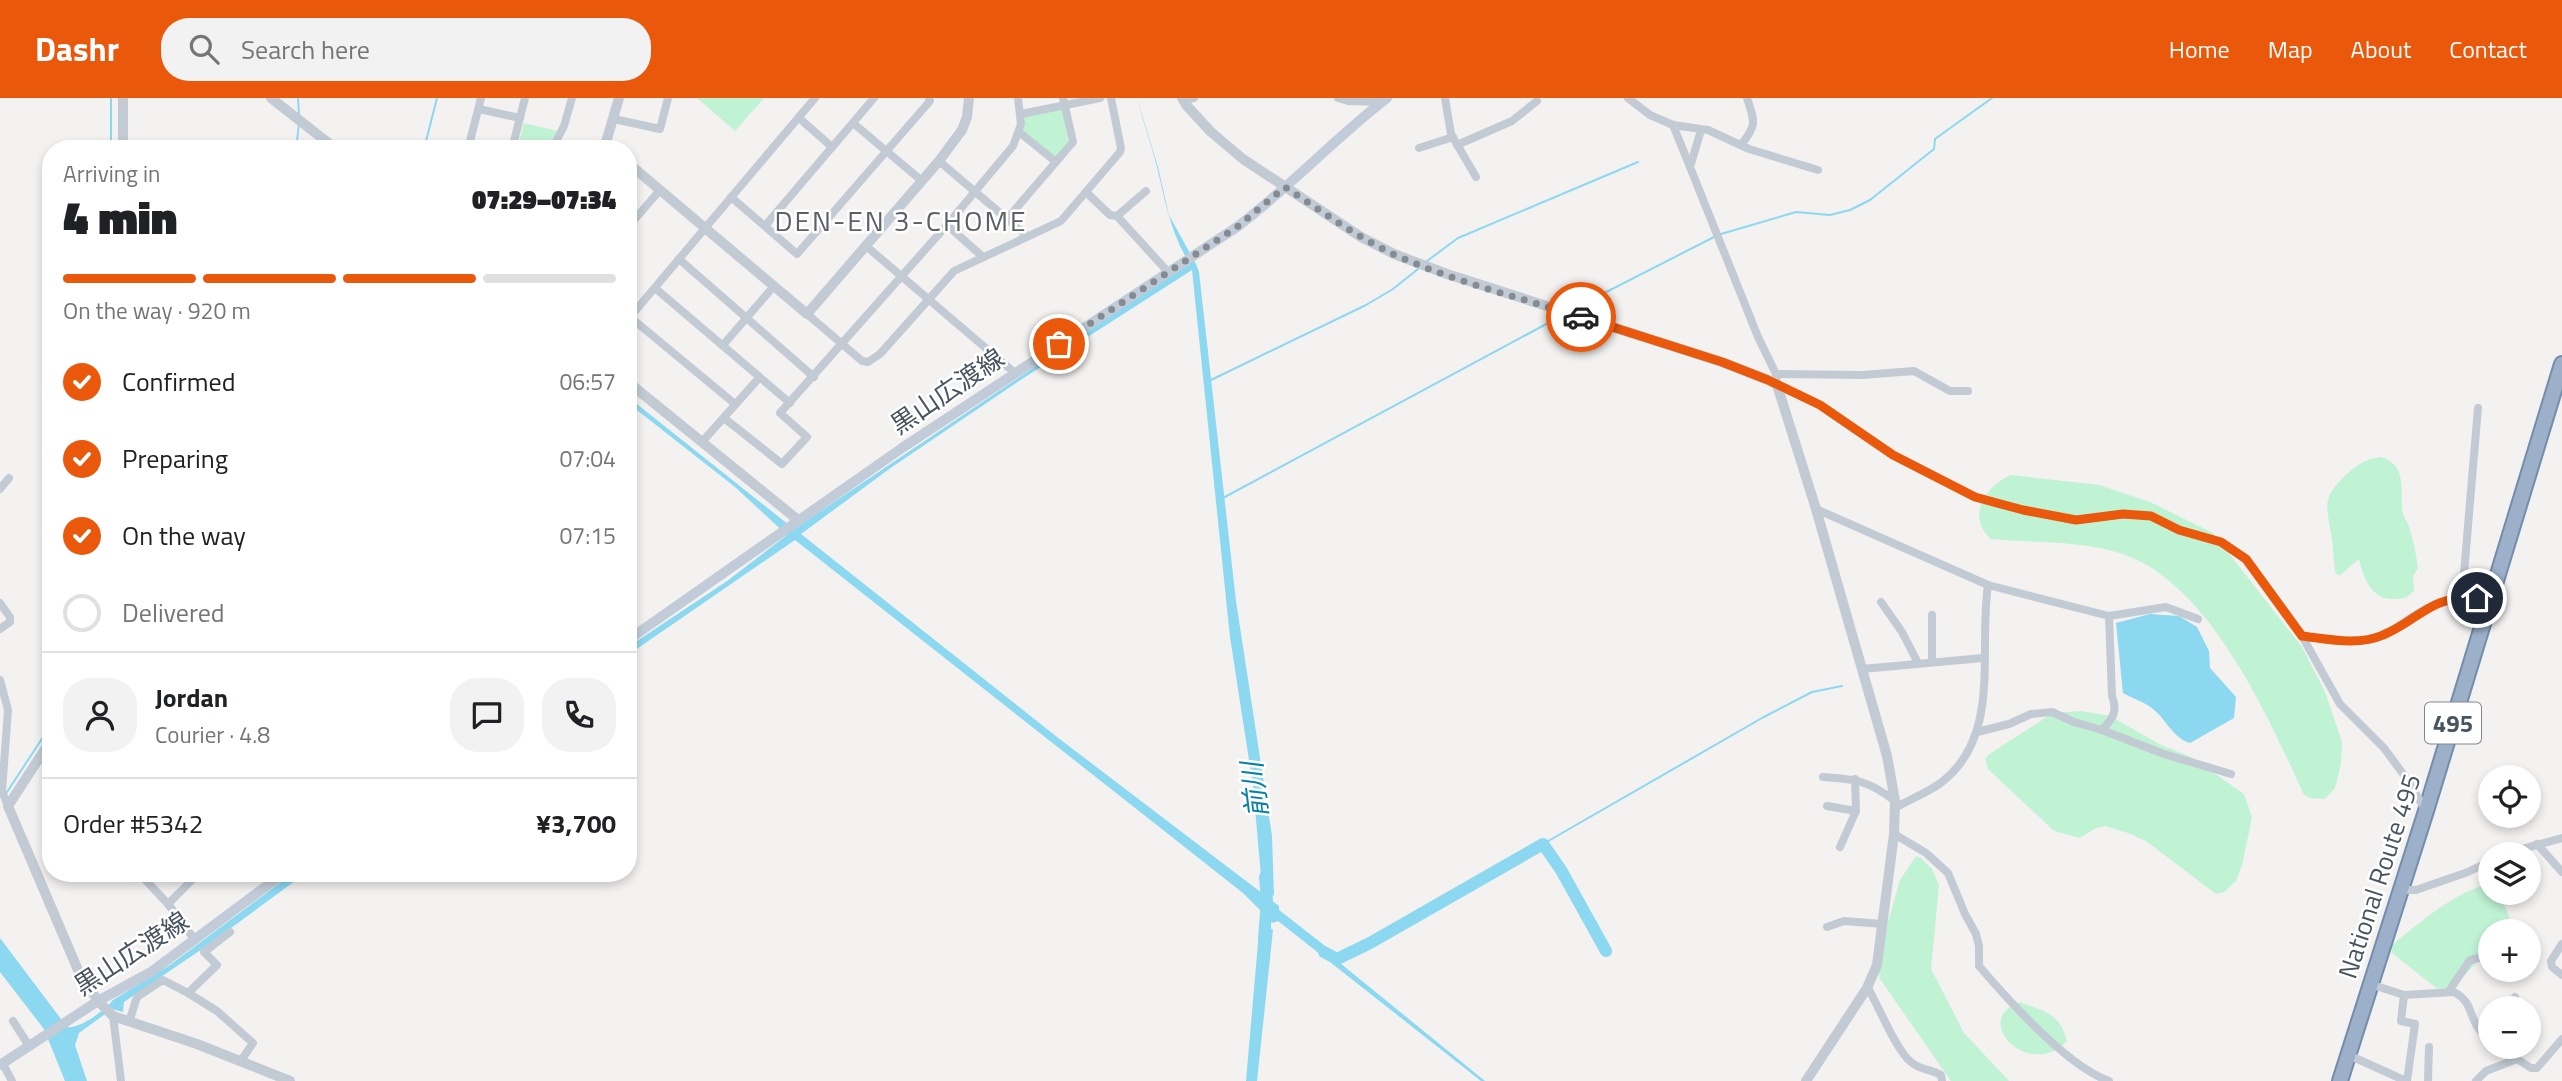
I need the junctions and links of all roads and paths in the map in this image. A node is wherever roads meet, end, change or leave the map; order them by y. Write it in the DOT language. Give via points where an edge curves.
graph roads {
  1 [pos="123,98"];
  2 [pos="271,98"];
  3 [pos="481,98"];
  4 [pos="525,98"];
  5 [pos="572,98"];
  6 [pos="619,98"];
  7 [pos="668,98"];
  8 [pos="815,98"];
  9 [pos="874,98"];
  10 [pos="929,98"];
  11 [pos="969,98"];
  12 [pos="1018,98"];
  13 [pos="1100,98"];
  14 [pos="1111,98"];
  15 [pos="1338,98"];
  16 [pos="1445,98"];
  17 [pos="1628,98"];
  18 [pos="1747,98"];
  19 [pos="1187,99"];
  20 [pos="1385,100"];
  21 [pos="1537,101"];
  22 [pos="1064,102"];
  23 [pos="479,109"];
  24 [pos="1021,114"];
  25 [pos="520,118"];
  26 [pos="799,118"];
  27 [pos="614,119"];
  28 [pos="853,123"];
  29 [pos="1674,125"];
  30 [pos="1701,130"];
  31 [pos="1019,132"];
  32 [pos="123,140"];
  33 [pos="325,140"];
  34 [pos="470,140"];
  35 [pos="515,140"];
  36 [pos="557,140"];
  37 [pos="609,140"];
  38 [pos="1455,141"];
  39 [pos="1741,145"];
  40 [pos="832,146"];
  41 [pos="1419,148"];
  42 [pos="886,152"];
  43 [pos="939,161"];
  44 [pos="1056,162"];
  45 [pos="1690,167"];
  46 [pos="1818,170"];
  47 [pos="637,171"];
  48 [pos="1476,177"];
  49 [pos="922,181"];
  50 [pos="1285,187"];
  51 [pos="660,190"];
  52 [pos="974,191"];
  53 [pos="1146,191"];
  54 [pos="1086,192"];
  55 [pos="731,197"];
  56 [pos="1117,216"];
  57 [pos="637,217"];
  58 [pos="1007,219"];
  59 [pos="947,225"];
  60 [pos="765,226"];
  61 [pos="705,227"];
  62 [pos="1027,236"];
  63 [pos="866,246"];
  64 [pos="983,257"];
  65 [pos="679,259"];
  66 [pos="1168,272"];
  67 [pos="901,277"];
  68 [pos="774,286"];
  69 [pos="654,288"];
  70 [pos="929,301"];
  71 [pos="637,309"];
  72 [pos="807,314"];
  73 [pos="746,318"];
  74 [pos="637,323"];
  75 [pos="723,345"];
  76 [pos="843,345"];
  77 [pos="2562,364"];
  78 [pos="1015,373"];
  79 [pos="1776,374"];
  80 [pos="814,377"];
  81 [pos="760,378"];
  82 [pos="1777,386"];
  83 [pos="2562,386"];
  84 [pos="637,389"];
  85 [pos="1968,390"];
  86 [pos="790,403"];
  87 [pos="735,404"];
  88 [pos="2478,408"];
  89 [pos="724,418"];
  90 [pos="702,442"];
  91 [pos="9,478"];
  92 [pos="0,489"];
  93 [pos="1816,509"];
  94 [pos="798,520"];
  95 [pos="1988,585"];
  96 [pos="2462,597"];
  97 [pos="2491,599"];
  98 [pos="1881,602"];
  99 [pos="0,603"];
  100 [pos="1932,615"];
  101 [pos="2109,616"];
  102 [pos="2198,619"];
  103 [pos="0,629"];
  104 [pos="637,634"];
  105 [pos="2302,636"];
  106 [pos="1983,658"];
  107 [pos="1932,662"];
  108 [pos="1918,663"];
  109 [pos="1862,669"];
  110 [pos="0,680"];
  111 [pos="2102,730"];
  112 [pos="1977,732"];
  113 [pos="42,753"];
  114 [pos="39,757"];
  115 [pos="42,759"];
  116 [pos="2231,774"];
  117 [pos="1823,777"];
  118 [pos="1855,779"];
  119 [pos="1895,804"];
  120 [pos="8,806"];
  121 [pos="1827,806"];
  122 [pos="1856,811"];
  123 [pos="2426,811"];
  124 [pos="1894,834"];
  125 [pos="2562,838"];
  126 [pos="2541,843"];
  127 [pos="1840,847"];
  128 [pos="2541,848"];
  129 [pos="2478,867"];
  130 [pos="2562,872"];
  131 [pos="150,882"];
  132 [pos="189,882"];
  133 [pos="268,882"];
  134 [pos="2407,890"];
  135 [pos="168,904"];
  136 [pos="1883,924"];
  137 [pos="1827,927"];
  138 [pos="230,932"];
  139 [pos="195,940"];
  140 [pos="2562,944"];
  141 [pos="2478,958"];
  142 [pos="2562,975"];
  143 [pos="1867,986"];
  144 [pos="2376,986"];
  145 [pos="2449,991"];
  146 [pos="188,993"];
  147 [pos="2404,995"];
  148 [pos="97,1001"];
  149 [pos="113,1016"];
  150 [pos="13,1021"];
  151 [pos="129,1022"];
  152 [pos="2478,1030"];
  153 [pos="2562,1039"];
  154 [pos="29,1046"];
  155 [pos="2429,1047"];
  156 [pos="2353,1057"];
  157 [pos="2517,1059"];
  158 [pos="240,1062"];
  159 [pos="1,1065"];
  160 [pos="12,1081"];
  161 [pos="121,1081"];
  162 [pos="290,1081"];
  163 [pos="1806,1081"];
  164 [pos="1942,1081"];
  165 [pos="2109,1081"];
  166 [pos="2340,1081"];
  167 [pos="2347,1081"];
  168 [pos="2407,1081"];
  169 [pos="2428,1081"];
  170 [pos="2476,1081"];
  1 -- 32 [label="street"];
  2 -- 33 [label="street"];
  3 -- 23 [label="street"];
  4 -- 25 [label="street"];
  5 -- 36 [label="street"];
  6 -- 27 [label="street"];
  7 -- 27 [label="street" via="660,129"];
  8 -- 26 [label="street"];
  9 -- 28 [label="street"];
  10 -- 42 [label="street"];
  11 -- 43 [label="street" via="962,130"];
  12 -- 24 [label="street"];
  13 -- 22 [label="street"];
  14 -- 54 [label="street" via="1121,148"];
  15 -- 20 [label="street"];
  16 -- 38 [label="street"];
  17 -- 29 [label="street" via="1650,115"];
  18 -- 39 [label="street" via="1754,130"];
  19 -- 50 [label="street" via="1211,132"];
  20 -- 50 [label="main road, 黒山広渡線"];
  21 -- 38 [label="street" via="1513,121"];
  22 -- 24 [label="street"];
  22 -- 44 [label="street" via="1073,142"];
  23 -- 25 [label="street"];
  23 -- 34 [label="street"];
  24 -- 31 [label="street"];
  25 -- 35 [label="street"];
  26 -- 40 [label="street"];
  26 -- 55 [label="street"];
  27 -- 37 [label="street"];
  28 -- 40 [label="street"];
  28 -- 42 [label="street"];
  29 -- 30 [label="street"];
  29 -- 45 [label="street"];
  30 -- 39 [label="street"];
  30 -- 45 [label="street"];
  31 -- 44 [label="street"];
  31 -- 52 [label="street" via="1013,146"];
  38 -- 41 [label="street"];
  38 -- 48 [label="street"];
  39 -- 46 [label="street"];
  40 -- 60 [label="street"];
  42 -- 49 [label="street"];
  42 -- 60 [label="street" via="797,254"];
  43 -- 49 [label="street"];
  43 -- 52 [label="street"];
  44 -- 58 [label="street"];
  45 -- 79 [label="street"];
  47 -- 51 [label="street"];
  49 -- 63 [label="street"];
  50 -- 66 [label="main road, 黒山広渡線" via="1237,227"];
  50 -- 82 [label="street" via="1394,254 1722,362"];
  51 -- 57 [label="street"];
  51 -- 61 [label="street"];
  52 -- 58 [label="street"];
  52 -- 59 [label="street"];
  53 -- 56 [label="street"];
  54 -- 56 [label="street"];
  54 -- 62 [label="street" via="1061,221"];
  55 -- 60 [label="street"];
  55 -- 61 [label="street"];
  56 -- 66 [label="street"];
  58 -- 62 [label="street"];
  59 -- 64 [label="street"];
  59 -- 67 [label="street"];
  61 -- 65 [label="street"];
  61 -- 68 [label="street"];
  62 -- 64 [label="street"];
  63 -- 67 [label="street"];
  63 -- 72 [label="street"];
  64 -- 70 [label="street" via="954,271"];
  65 -- 69 [label="street"];
  65 -- 73 [label="street"];
  66 -- 78 [label="main road, 黒山広渡線"];
  67 -- 70 [label="street"];
  67 -- 76 [label="street"];
  68 -- 72 [label="street"];
  68 -- 73 [label="street"];
  69 -- 71 [label="street"];
  69 -- 75 [label="street"];
  70 -- 76 [label="street" via="868,362"];
  70 -- 78 [label="street"];
  72 -- 76 [label="street"];
  73 -- 75 [label="street"];
  73 -- 80 [label="street"];
  74 -- 87 [label="street"];
  75 -- 81 [label="street"];
  76 -- 80 [label="street"];
  77 -- 97 [label="highway, National Route 495 / 495"];
  78 -- 94 [label="main road, 黒山広渡線"];
  79 -- 82 [label="street"];
  79 -- 85 [label="street" via="1914,371 1950,391"];
  80 -- 86 [label="street"];
  81 -- 86 [label="street"];
  81 -- 87 [label="street"];
  82 -- 93 [label="street"];
  82 -- 105 [label="street" via="1820,405 1893,455 1975,497 2076,520 2151,516 2221,542 2246,559"];
  83 -- 134 [label="highway, National Route 495 / 495"];
  84 -- 90 [label="street"];
  86 -- 89 [label="street" via="780,413 807,437 782,464"];
  87 -- 89 [label="street"];
  88 -- 96 [label="street"];
  89 -- 90 [label="street"];
  90 -- 94 [label="street"];
  91 -- 92 [label="street"];
  93 -- 95 [label="street"];
  93 -- 109 [label="street"];
  94 -- 104 [label="main road, 黒山広渡線"];
  95 -- 101 [label="street"];
  95 -- 106 [label="street"];
  96 -- 97 [label="street"];
  96 -- 105 [label="street" via="2434,604 2368,640"];
  97 -- 123 [label="highway, National Route 495 / 495"];
  98 -- 108 [label="street"];
  99 -- 103 [label="street" via="10,622"];
  100 -- 107 [label="street"];
  101 -- 102 [label="street" via="2166,607"];
  101 -- 111 [label="street" via="2116,708"];
  105 -- 123 [label="street" via="2340,704 2384,748"];
  106 -- 107 [label="street"];
  106 -- 112 [label="street" via="1985,695"];
  107 -- 108 [label="street"];
  108 -- 109 [label="street"];
  109 -- 119 [label="street" via="1888,756"];
  110 -- 120 [label="street" via="8,710 2,791"];
  111 -- 112 [label="street" via="2052,712"];
  111 -- 116 [label="street"];
  112 -- 119 [label="street" via="1969,754 1942,783"];
  113 -- 114 [label="street"];
  114 -- 115 [label="street"];
  114 -- 120 [label="street"];
  117 -- 118 [label="street"];
  118 -- 119 [label="street" via="1874,785"];
  118 -- 122 [label="street"];
  119 -- 124 [label="street"];
  120 -- 148 [label="street" via="78,970"];
  121 -- 122 [label="street"];
  122 -- 127 [label="street"];
  123 -- 166 [label="highway, National Route 495 / 495"];
  124 -- 136 [label="street"];
  124 -- 165 [label="street" via="1948,873 1976,934 1979,966 2006,998 2085,1071"];
  125 -- 126 [label="street"];
  128 -- 130 [label="street"];
  129 -- 134 [label="street"];
  131 -- 135 [label="street"];
  132 -- 135 [label="street"];
  133 -- 139 [label="main road, 黒山広渡線"];
  134 -- 144 [label="highway, National Route 495 / 495"];
  135 -- 139 [label="street"];
  136 -- 137 [label="street" via="1844,920"];
  136 -- 143 [label="street" via="1877,964"];
  138 -- 146 [label="street" via="204,952 217,965"];
  139 -- 148 [label="main road, 黒山広渡線" via="151,972"];
  140 -- 142 [label="street" via="2551,961"];
  141 -- 145 [label="street" via="2470,960"];
  143 -- 163 [label="street"];
  143 -- 164 [label="street" via="1906,1057 1920,1069 1941,1075"];
  144 -- 147 [label="street"];
  144 -- 156 [label="highway, National Route 495 / 495"];
  145 -- 147 [label="street"];
  145 -- 152 [label="street" via="2464,999"];
  146 -- 151 [label="street" via="163,980 137,997"];
  146 -- 158 [label="street" via="253,1043"];
  147 -- 168 [label="street" via="2401,1021 2415,1024"];
  148 -- 149 [label="street"];
  148 -- 154 [label="main road, 黒山広渡線"];
  149 -- 151 [label="street"];
  149 -- 161 [label="street"];
  150 -- 154 [label="street"];
  151 -- 158 [label="street"];
  153 -- 157 [label="street" via="2537,1068"];
  154 -- 159 [label="main road, 黒山広渡線"];
  155 -- 169 [label="street"];
  156 -- 167 [label="highway, National Route 495 / 495"];
  156 -- 168 [label="street"];
  157 -- 170 [label="street" via="2486,1070"];
  158 -- 162 [label="street"];
  159 -- 160 [label="street"];
}
